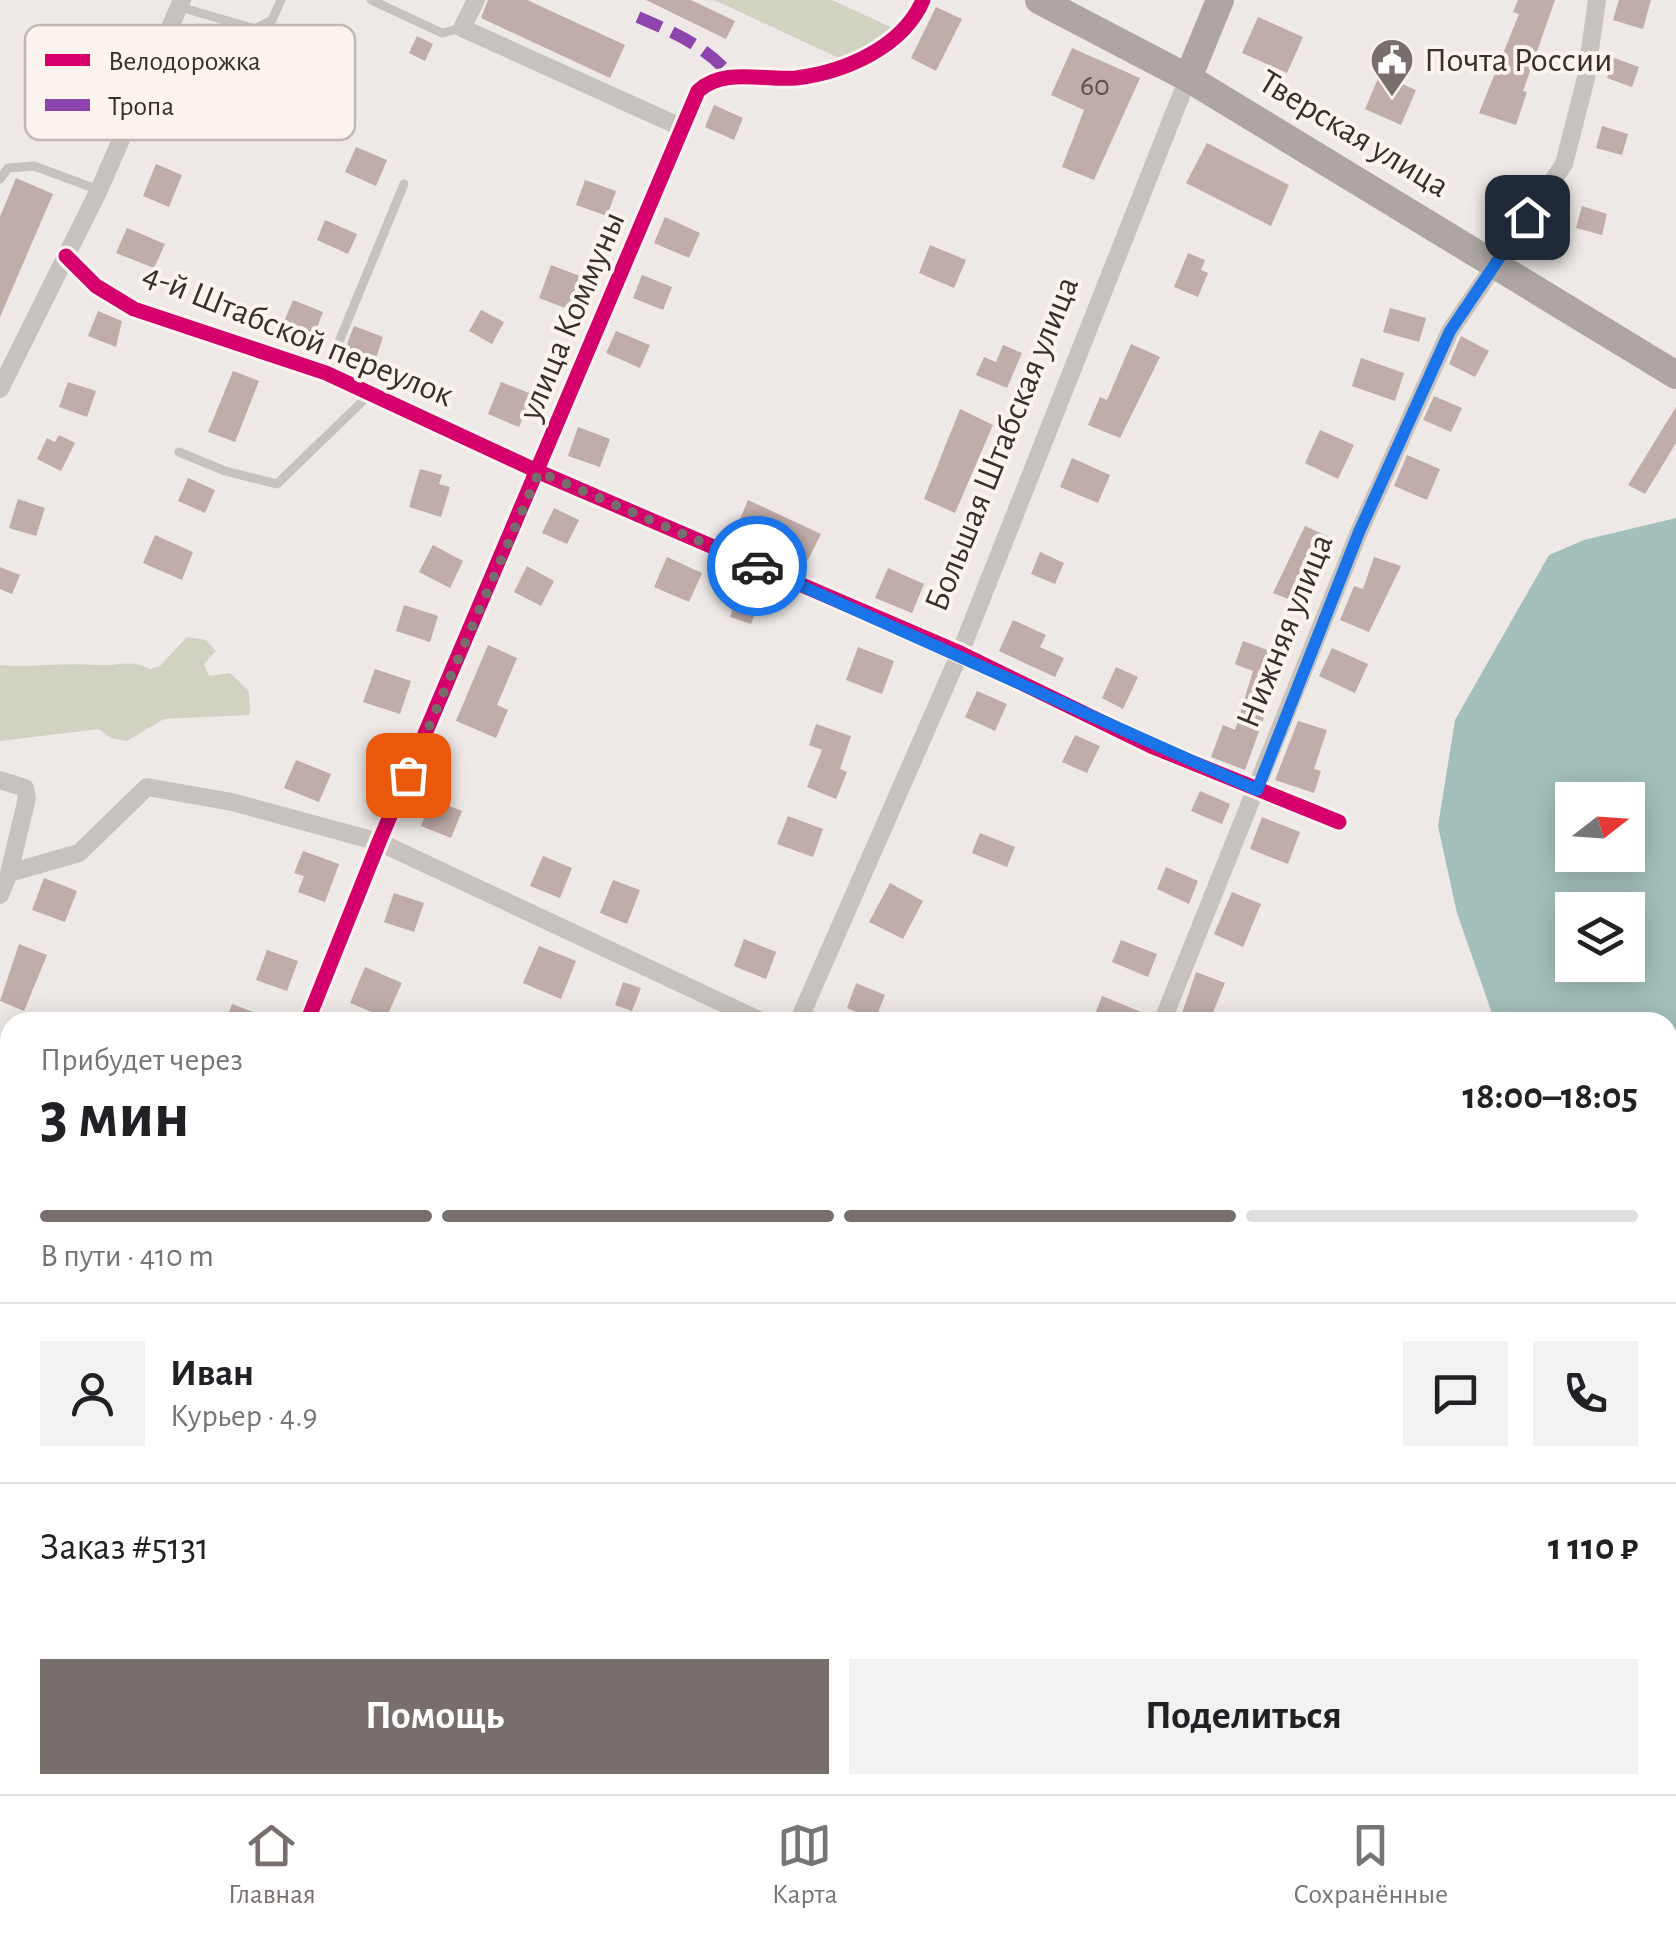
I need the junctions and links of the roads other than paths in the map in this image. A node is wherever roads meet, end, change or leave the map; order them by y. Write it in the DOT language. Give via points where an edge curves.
graph roads {
  1 [pos="281,0"];
  2 [pos="371,0"];
  3 [pos="476,0"];
  4 [pos="923,0"];
  5 [pos="1039,0"];
  6 [pos="1220,0"];
  7 [pos="1596,0"];
  8 [pos="181,3"];
  9 [pos="244,25"];
  10 [pos="263,25"];
  11 [pos="462,28"];
  12 [pos="1188,78"];
  13 [pos="683,128"];
  14 [pos="122,140"];
  15 [pos="0,180"];
  16 [pos="404,184"];
  17 [pos="100,190"];
  18 [pos="66,256"];
  19 [pos="1496,263"];
  20 [pos="5,365"];
  21 [pos="326,374"];
  22 [pos="1676,375"];
  23 [pos="0,389"];
  24 [pos="370,394"];
  25 [pos="179,452"];
  26 [pos="539,472"];
  27 [pos="960,654"];
  28 [pos="0,780"];
  29 [pos="1257,790"];
  30 [pos="1339,822"];
  31 [pos="379,842"];
  32 [pos="9,873"];
  33 [pos="0,896"];
  34 [pos="311,1012"];
  35 [pos="742,1012"];
  36 [pos="802,1012"];
  37 [pos="1166,1012"];
  1 -- 10 [label="lane"];
  2 -- 11 [label="lane" via="442,32"];
  3 -- 11 [label="street"];
  4 -- 13 [label="street, улица Коммуны" via="898,37 844,65 795,78 707,83"];
  5 -- 12 [label="main road, Тверская улица"];
  6 -- 12 [label="main road, Большая Штабская улица"];
  7 -- 19 [label="street, Нижняя улица" via="1586,78 1564,164"];
  8 -- 9 [label="lane"];
  11 -- 13 [label="street"];
  12 -- 19 [label="main road, Тверская улица"];
  12 -- 27 [label="street, Большая Штабская улица"];
  13 -- 26 [label="street, улица Коммуны"];
  14 -- 17 [label="street"];
  15 -- 17 [label="lane" via="8,168 34,166"];
  16 -- 21 [label="lane"];
  17 -- 18 [label="street"];
  18 -- 20 [label="street"];
  18 -- 21 [label="street, 4-й Штабской переулок" via="96,286 134,309"];
  19 -- 22 [label="main road, Тверская улица"];
  19 -- 29 [label="street, Нижняя улица" via="1450,331 1359,532"];
  20 -- 23 [label="street"];
  21 -- 24 [label="street, 4-й Штабской переулок"];
  24 -- 25 [label="lane" via="277,484"];
  24 -- 26 [label="street, 4-й Штабской переулок"];
  26 -- 27 [label="street, 4-й Штабской переулок"];
  26 -- 31 [label="street, улица Коммуны"];
  27 -- 29 [label="street, 4-й Штабской переулок"];
  27 -- 36 [label="street, Большая Штабская улица"];
  28 -- 32 [label="street" via="25,788 28,798"];
  29 -- 30 [label="street, 4-й Штабской переулок"];
  29 -- 37 [label="street, Нижняя улица"];
  31 -- 32 [label="street" via="148,787 79,854"];
  31 -- 34 [label="street, улица Коммуны"];
  31 -- 35 [label="street"];
  32 -- 33 [label="street"];
}
